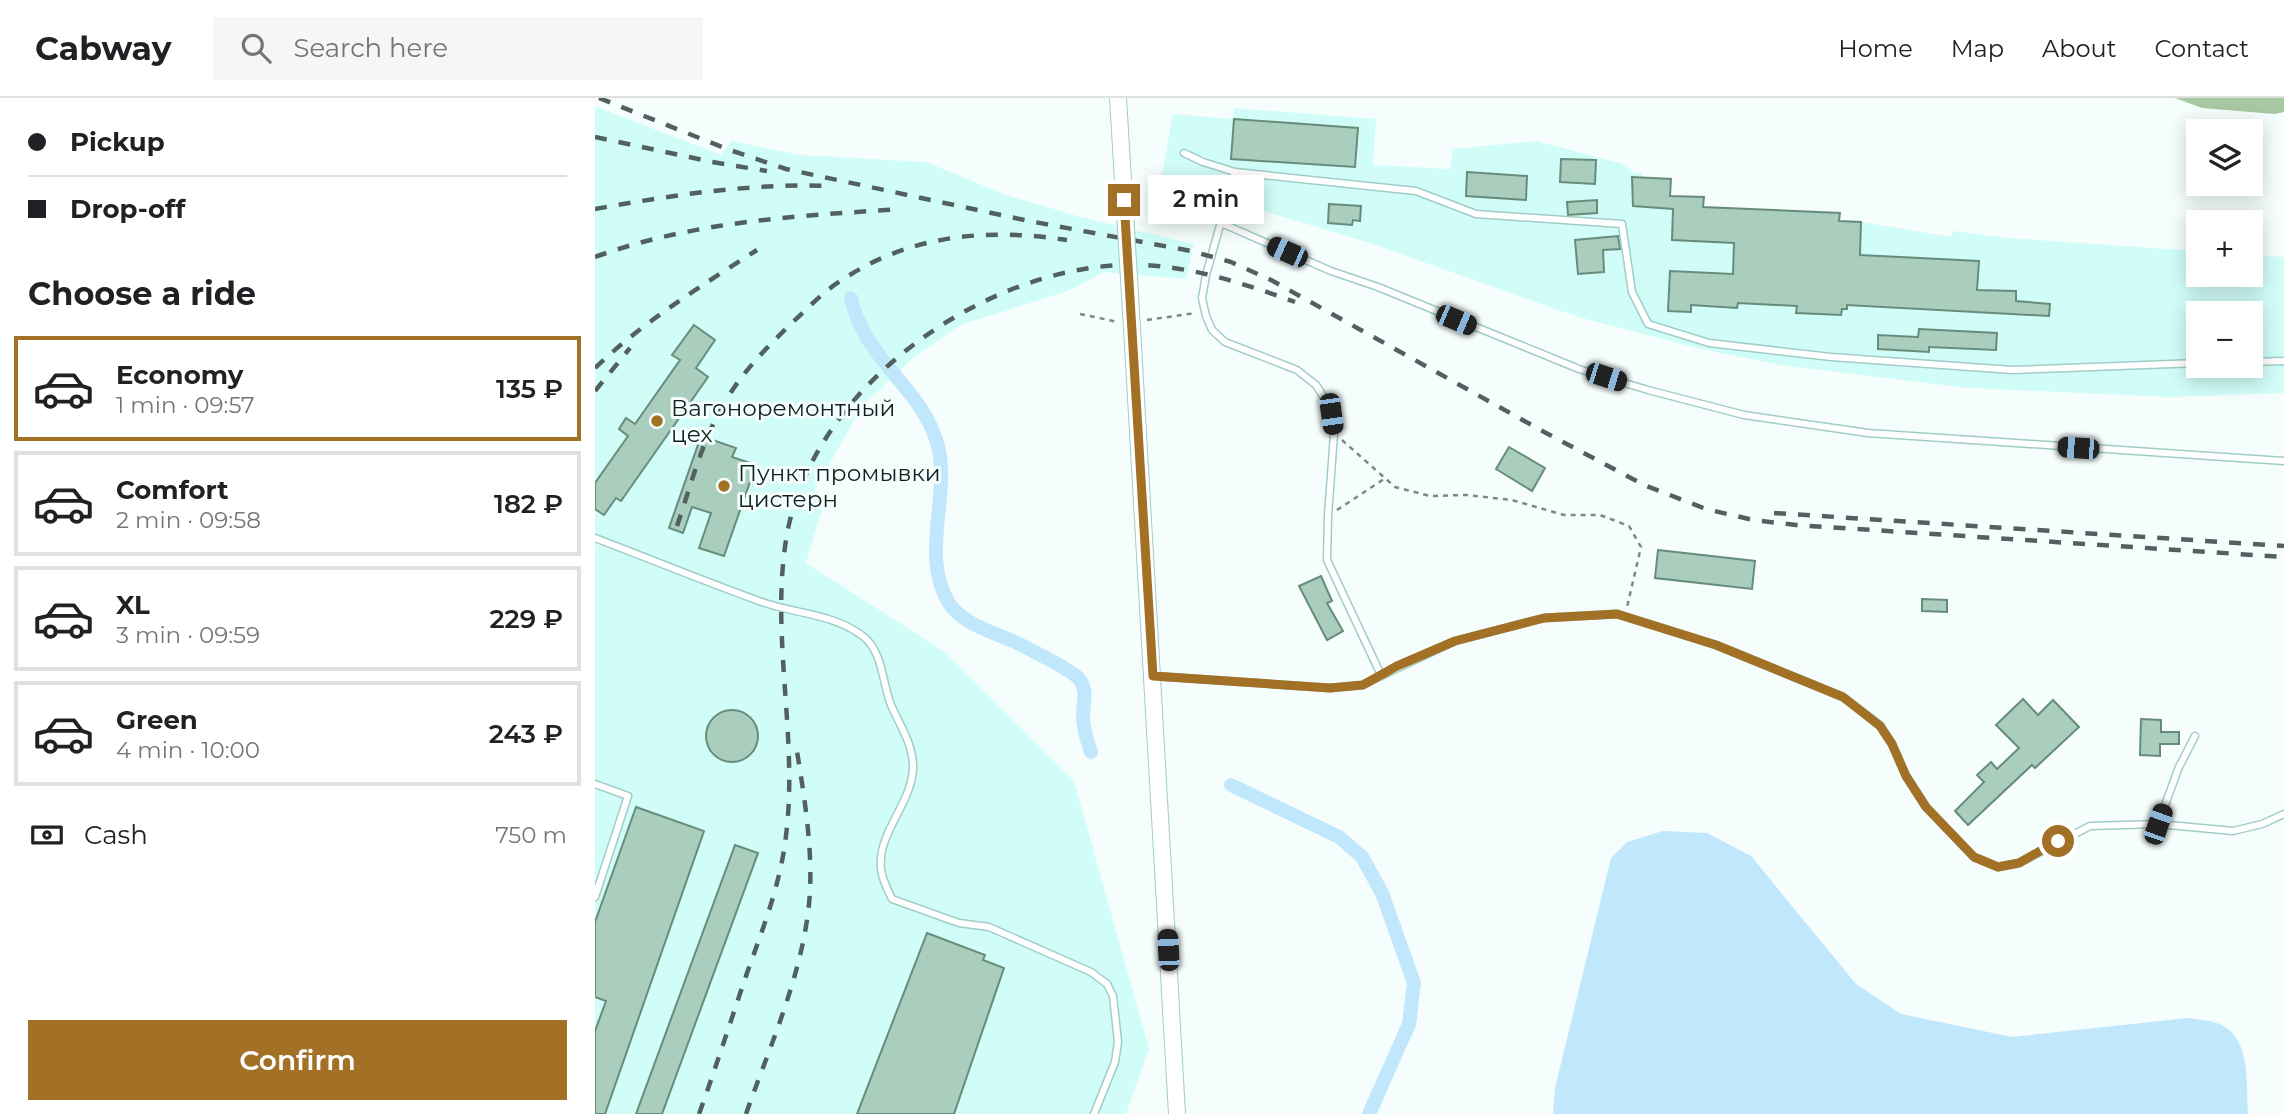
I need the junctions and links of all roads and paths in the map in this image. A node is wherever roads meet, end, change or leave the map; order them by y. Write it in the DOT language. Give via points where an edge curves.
graph roads {
  1 [pos="1118,98"];
  2 [pos="1184,153"];
  3 [pos="1235,172"];
  4 [pos="1221,223"];
  5 [pos="1197,313"];
  6 [pos="1080,314"];
  7 [pos="1132,324"];
  8 [pos="2284,361"];
  9 [pos="2263,362"];
  10 [pos="2186,363"];
  11 [pos="1334,434"];
  12 [pos="2284,461"];
  13 [pos="1385,479"];
  14 [pos="1328,516"];
  15 [pos="595,538"];
  16 [pos="1625,617"];
  17 [pos="1381,675"];
  18 [pos="1153,676"];
  19 [pos="2195,736"];
  20 [pos="595,784"];
  21 [pos="2284,814"];
  22 [pos="2158,824"];
  23 [pos="595,866"];
  24 [pos="604,869"];
  25 [pos="595,897"];
  26 [pos="1094,1114"];
  27 [pos="1177,1114"];
  1 -- 7 [label="street, bridge"];
  2 -- 3 [label="lane"];
  3 -- 4 [label="lane"];
  3 -- 10 [label="lane" via="1416,191 1476,214 1622,224 1632,292 1648,324 1709,343 2012,370"];
  4 -- 11 [label="lane" via="1203,288 1208,324 1231,345 1288,364 1307,377 1327,402"];
  4 -- 12 [label="lane" via="1579,369 1744,415 1868,433"];
  5 -- 7 [label="path"];
  6 -- 7 [label="path"];
  7 -- 18 [label="street"];
  8 -- 9 [label="lane"];
  11 -- 13 [label="path"];
  11 -- 14 [label="lane"];
  13 -- 14 [label="path"];
  13 -- 16 [label="path" via="1430,496 1512,499 1564,515 1600,515 1629,526 1641,547"];
  14 -- 17 [label="lane" via="1328,560"];
  15 -- 26 [label="lane" via="758,601 849,627 871,644 913,755 910,788 882,853 881,868 892,899 959,923 989,927 1091,972 1107,984 1113,996 1118,1042"];
  16 -- 17 [label="lane" via="1544,618 1455,641"];
  16 -- 22 [label="lane" via="1716,645 1843,697 1880,726 1926,807 1974,857 1998,867 2019,863 2090,826"];
  17 -- 18 [label="lane" via="1363,685 1330,688"];
  18 -- 27 [label="street"];
  19 -- 22 [label="lane"];
  20 -- 24 [label="lane" via="628,796"];
  21 -- 22 [label="lane" via="2233,831"];
  23 -- 24 [label="lane"];
  24 -- 25 [label="lane"];
}
